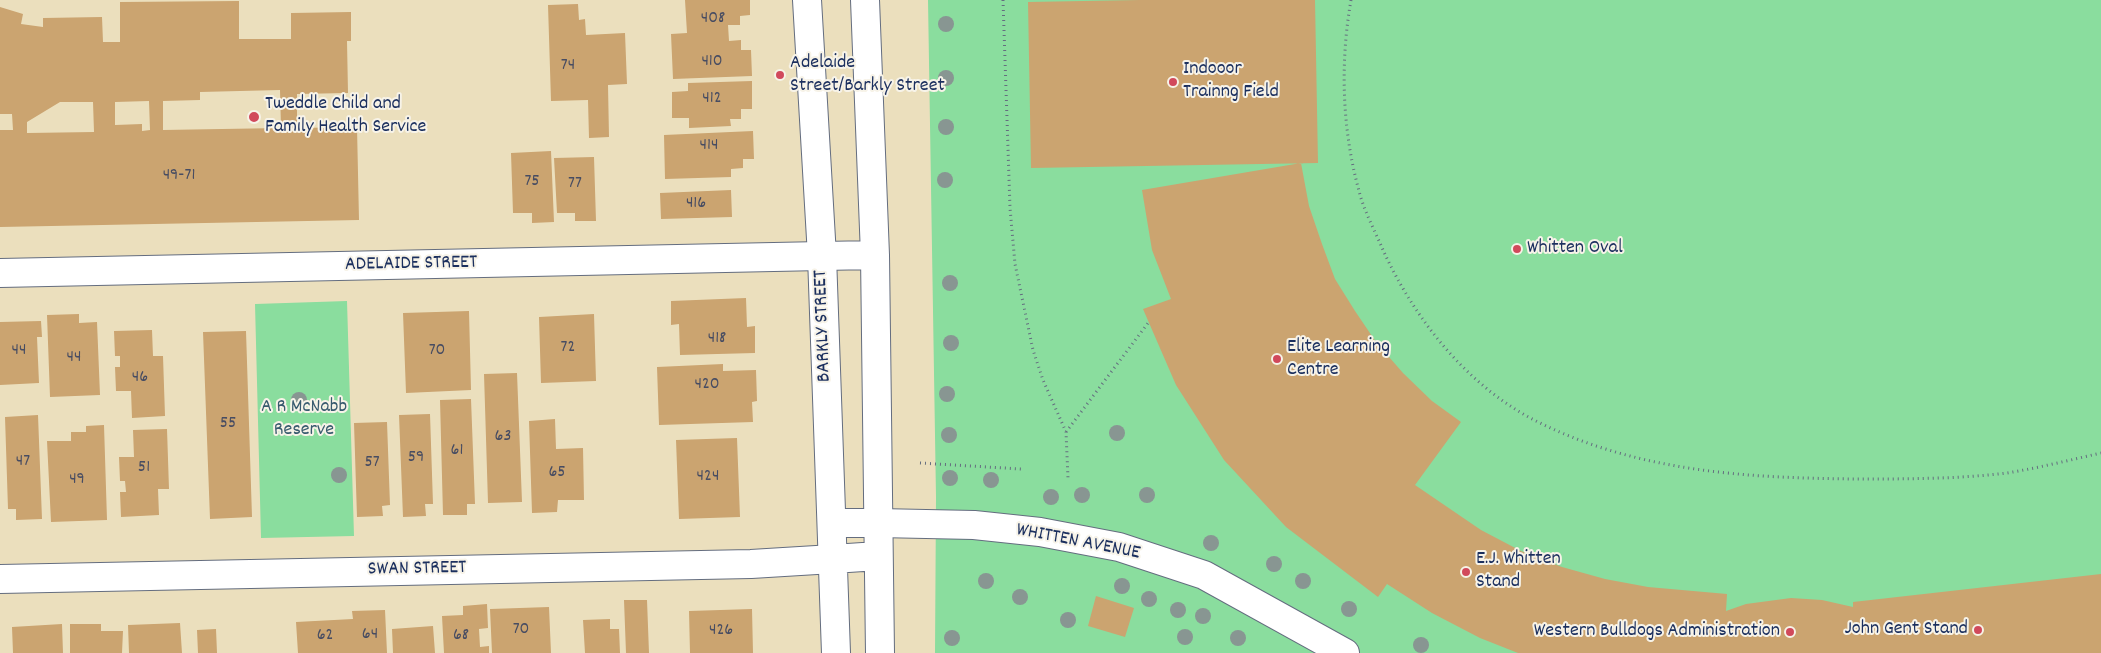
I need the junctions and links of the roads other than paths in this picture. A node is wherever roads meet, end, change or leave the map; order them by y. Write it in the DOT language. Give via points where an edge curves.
graph roads {
  1 [pos="807,0"];
  2 [pos="865,0"];
  3 [pos="875,255"];
  4 [pos="822,256"];
  5 [pos="0,273"];
  6 [pos="878,522"];
  7 [pos="832,523"];
  8 [pos="878,556"];
  9 [pos="833,559"];
  10 [pos="0,579"];
  11 [pos="836,653"];
  12 [pos="880,653"];
  13 [pos="1345,653"];
  1 -- 4 [label="street, BARKLY STREET"];
  2 -- 3 [label="street"];
  3 -- 4 [label="street, ADELAIDE STREET"];
  3 -- 6 [label="street"];
  4 -- 5 [label="street, ADELAIDE STREET"];
  4 -- 7 [label="street, BARKLY STREET"];
  6 -- 7 [label="street, WHITTEN AVENUE"];
  6 -- 8 [label="street"];
  6 -- 13 [label="street, WHITTEN AVENUE" via="974,525 1119,547 1204,575"];
  7 -- 9 [label="street, BARKLY STREET"];
  8 -- 9 [label="street, SWAN STREET"];
  8 -- 12 [label="street"];
  9 -- 10 [label="street, SWAN STREET" via="751,564"];
  9 -- 11 [label="street, BARKLY STREET"];
}
